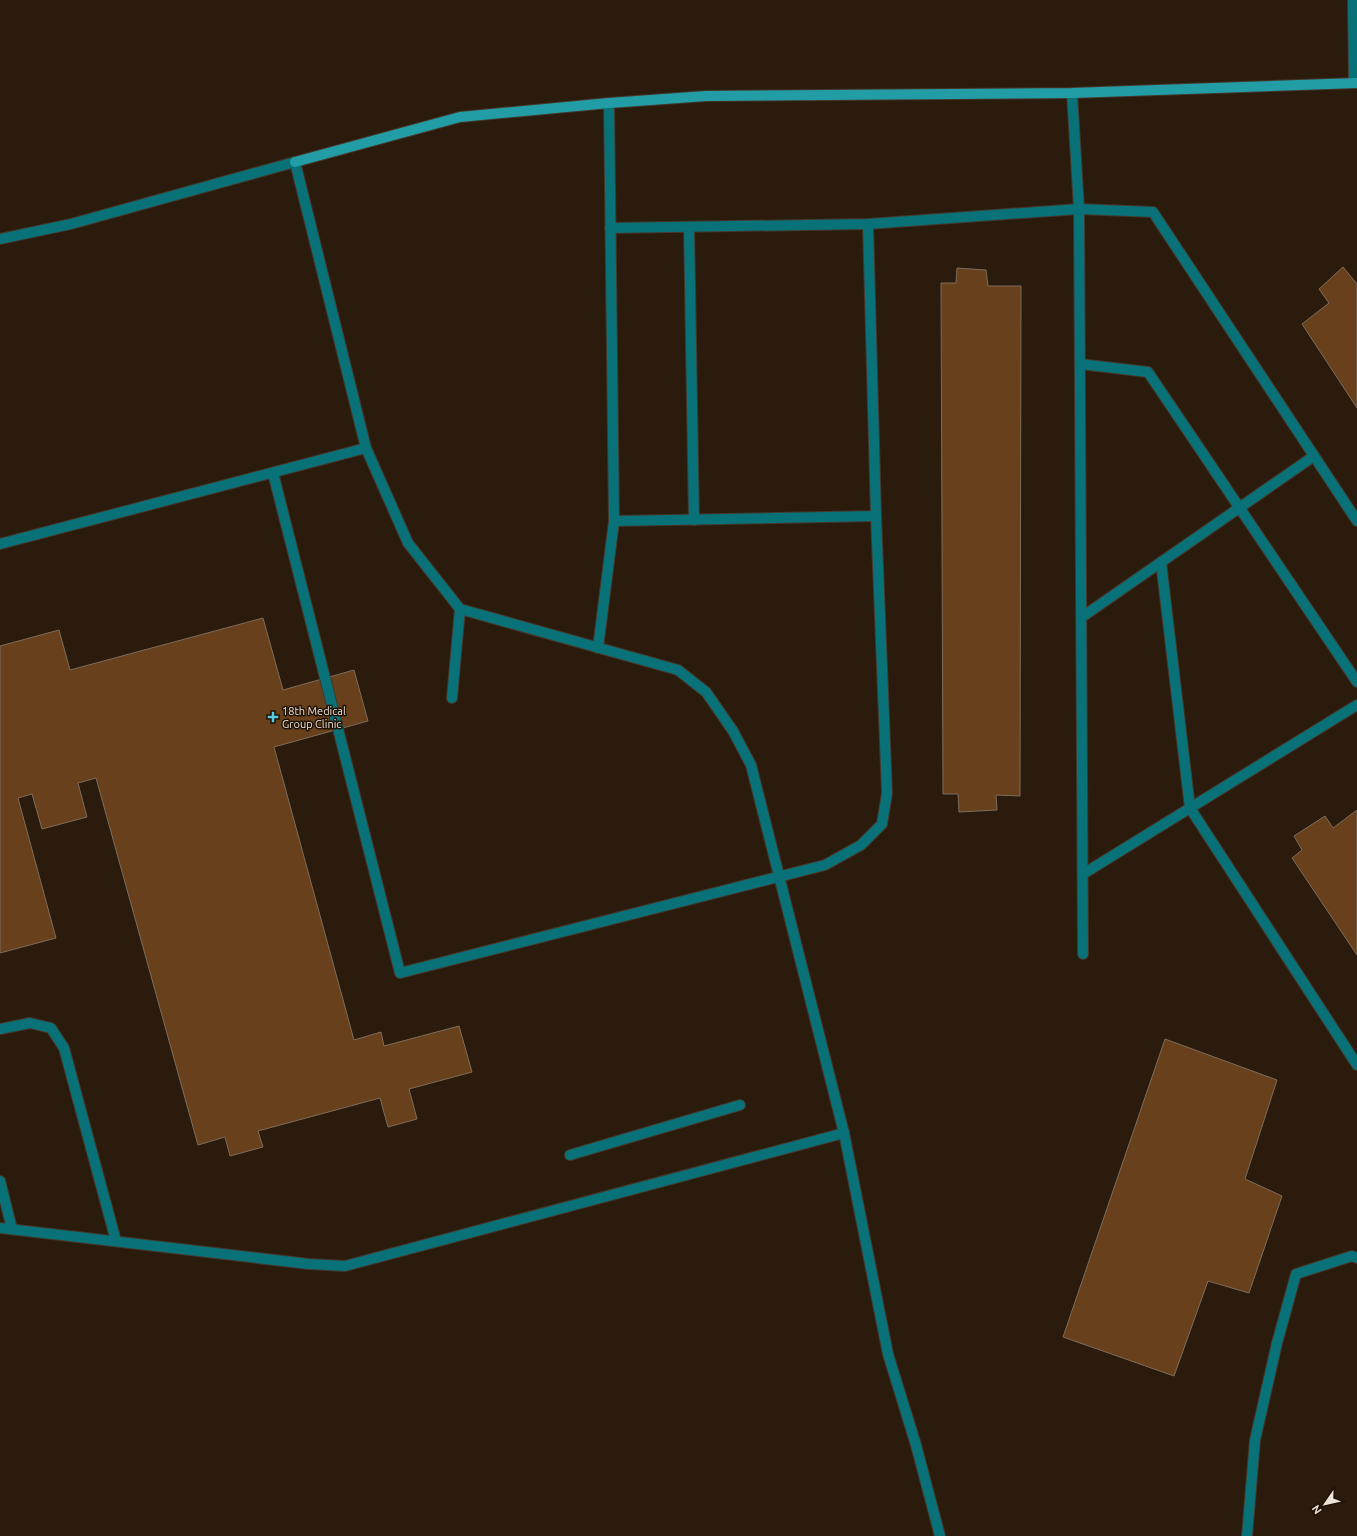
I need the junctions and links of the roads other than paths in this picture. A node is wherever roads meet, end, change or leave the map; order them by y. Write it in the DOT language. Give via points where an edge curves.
graph roads {
  1 [pos="1352,0"];
  2 [pos="1355,83"];
  3 [pos="1072,93"];
  4 [pos="608,103"];
  5 [pos="294,162"];
  6 [pos="1079,209"];
  7 [pos="868,224"];
  8 [pos="689,227"];
  9 [pos="610,228"];
  10 [pos="0,239"];
  11 [pos="1080,364"];
  12 [pos="366,448"];
  13 [pos="1314,456"];
  14 [pos="273,473"];
  15 [pos="1240,508"];
  16 [pos="876,516"];
  17 [pos="694,520"];
  18 [pos="614,521"];
  19 [pos="1357,521"];
  20 [pos="0,544"];
  21 [pos="1161,562"];
  22 [pos="460,609"];
  23 [pos="1082,617"];
  24 [pos="598,648"];
  25 [pos="1357,682"];
  26 [pos="452,698"];
  27 [pos="1357,705"];
  28 [pos="1190,808"];
  29 [pos="1083,874"];
  30 [pos="779,876"];
  31 [pos="1083,954"];
  32 [pos="0,1029"];
  33 [pos="1357,1065"];
  34 [pos="740,1105"];
  35 [pos="844,1133"];
  36 [pos="570,1155"];
  37 [pos="0,1181"];
  38 [pos="0,1228"];
  39 [pos="12,1229"];
  40 [pos="116,1241"];
  41 [pos="1357,1258"];
  42 [pos="940,1536"];
  43 [pos="1247,1536"];
  1 -- 2 [label="street"];
  2 -- 3 [label="street"];
  3 -- 4 [label="street" via="706,96"];
  3 -- 6 [label="street"];
  4 -- 5 [label="street" via="460,117"];
  4 -- 9 [label="street"];
  5 -- 10 [label="street" via="71,224"];
  5 -- 12 [label="street"];
  6 -- 7 [label="street"];
  6 -- 11 [label="street"];
  6 -- 13 [label="street" via="1153,212"];
  7 -- 8 [label="street"];
  7 -- 16 [label="street"];
  8 -- 9 [label="street"];
  8 -- 17 [label="street"];
  9 -- 18 [label="street"];
  11 -- 15 [label="street" via="1148,372"];
  11 -- 23 [label="street"];
  12 -- 14 [label="street"];
  12 -- 22 [label="street" via="408,543"];
  13 -- 15 [label="street"];
  13 -- 19 [label="street"];
  14 -- 20 [label="street"];
  14 -- 30 [label="street" via="400,973"];
  15 -- 21 [label="street"];
  15 -- 25 [label="street"];
  16 -- 17 [label="street"];
  16 -- 30 [label="street" via="887,793 882,824 861,845 825,865"];
  17 -- 18 [label="street"];
  18 -- 24 [label="street"];
  21 -- 23 [label="street"];
  21 -- 28 [label="street"];
  22 -- 24 [label="street"];
  22 -- 26 [label="street"];
  23 -- 29 [label="street"];
  24 -- 30 [label="street" via="678,670 706,692 733,731 751,765"];
  27 -- 28 [label="street"];
  28 -- 29 [label="street"];
  28 -- 33 [label="street"];
  29 -- 31 [label="street"];
  30 -- 35 [label="street"];
  32 -- 40 [label="street" via="30,1023 51,1028 64,1048"];
  34 -- 36 [label="street"];
  35 -- 40 [label="street" via="345,1266"];
  35 -- 42 [label="street" via="888,1354"];
  37 -- 39 [label="street"];
  38 -- 39 [label="street"];
  39 -- 40 [label="street"];
  41 -- 43 [label="street" via="1352,1256 1296,1274 1255,1440"];
}
